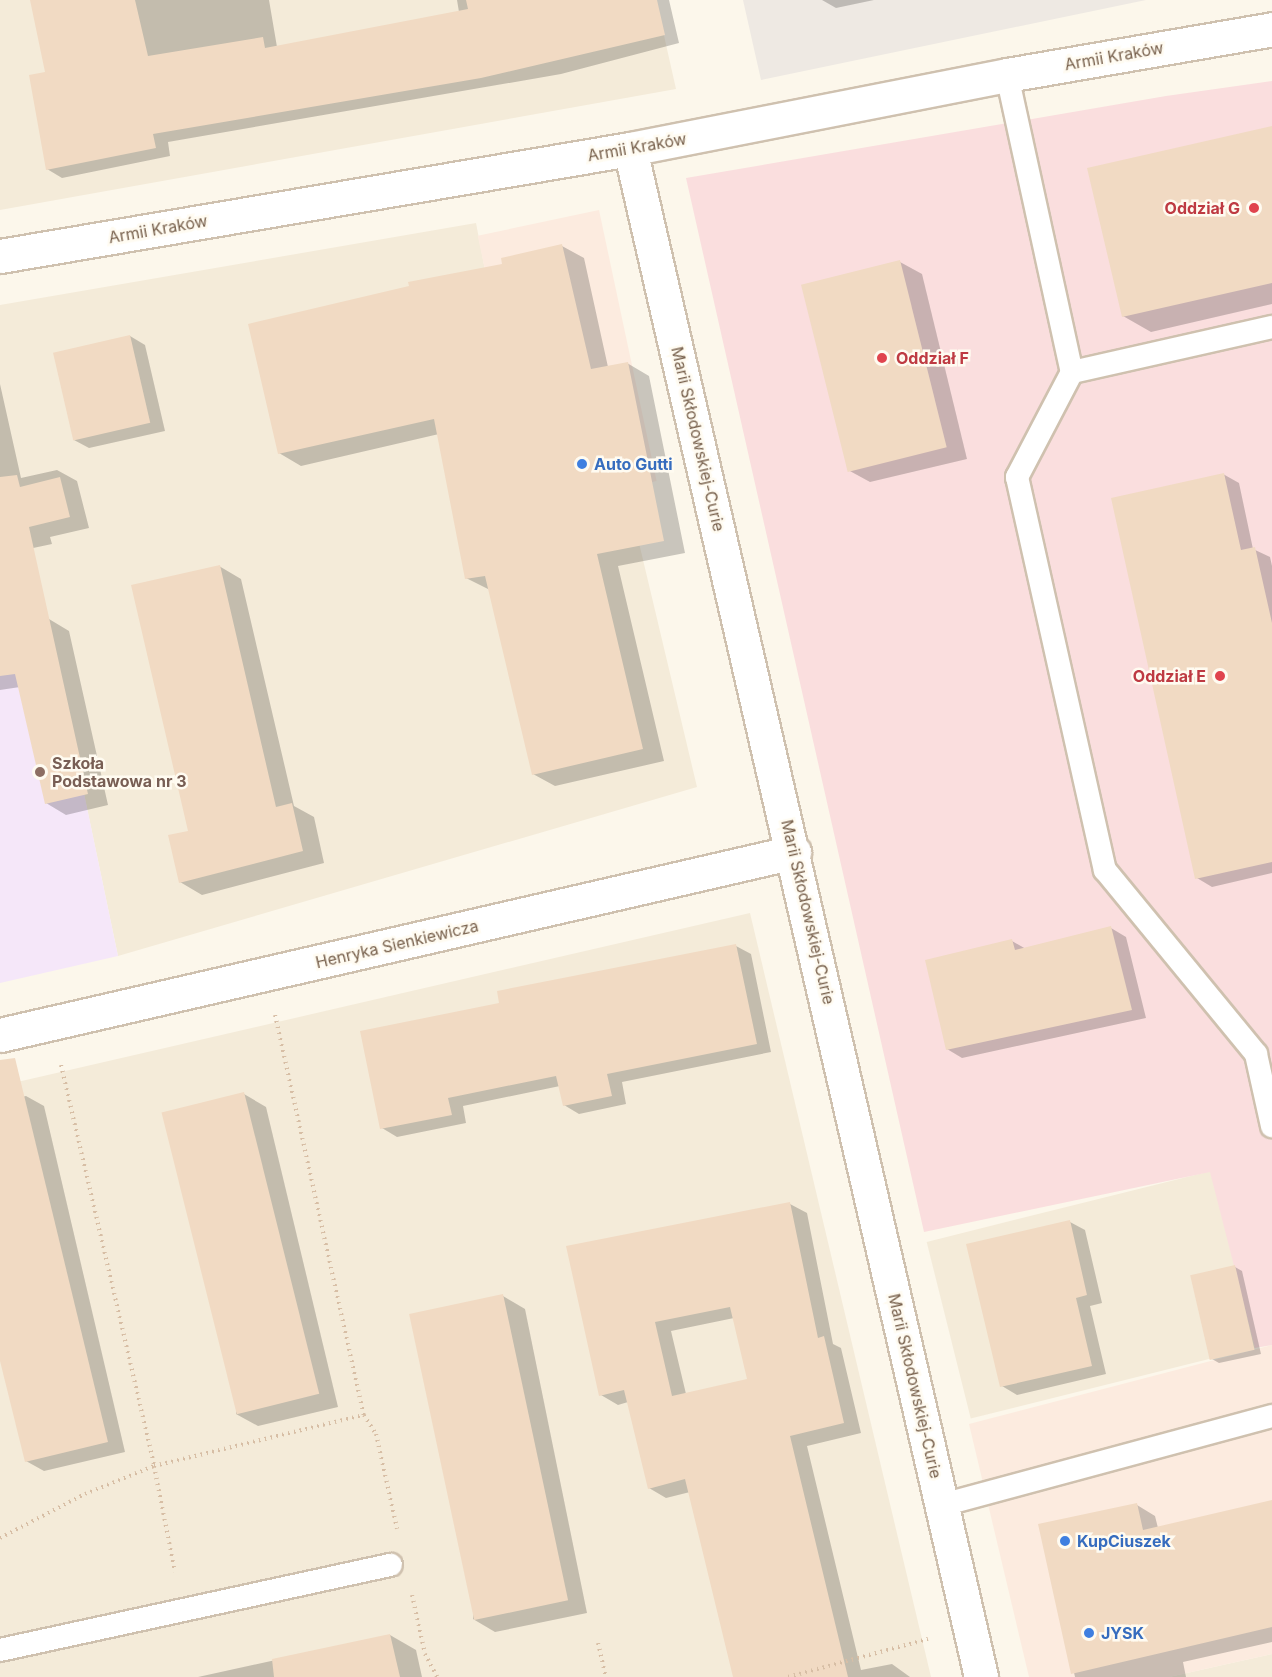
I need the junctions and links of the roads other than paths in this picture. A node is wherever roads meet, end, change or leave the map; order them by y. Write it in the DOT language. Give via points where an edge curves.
graph roads {
  1 [pos="1272,29"];
  2 [pos="1007,75"];
  3 [pos="630,149"];
  4 [pos="0,256"];
  5 [pos="1272,327"];
  6 [pos="1072,372"];
  7 [pos="794,852"];
  8 [pos="0,1035"];
  9 [pos="1272,1126"];
  10 [pos="1272,1416"];
  11 [pos="942,1505"];
  12 [pos="391,1566"];
  13 [pos="0,1650"];
  14 [pos="981,1677"];
  1 -- 2 [label="street, Armii Kraków"];
  2 -- 3 [label="street, Armii Kraków"];
  2 -- 6 [label="lane"];
  3 -- 4 [label="street, Armii Kraków"];
  3 -- 7 [label="street, Marii Skłodowskiej-Curie"];
  5 -- 6 [label="lane"];
  6 -- 9 [label="lane" via="1017,477 1105,870 1256,1054"];
  7 -- 8 [label="street, Henryka Sienkiewicza"];
  7 -- 11 [label="street, Marii Skłodowskiej-Curie"];
  10 -- 11 [label="lane"];
  11 -- 14 [label="street, Marii Skłodowskiej-Curie"];
  12 -- 13 [label="lane"];
}
